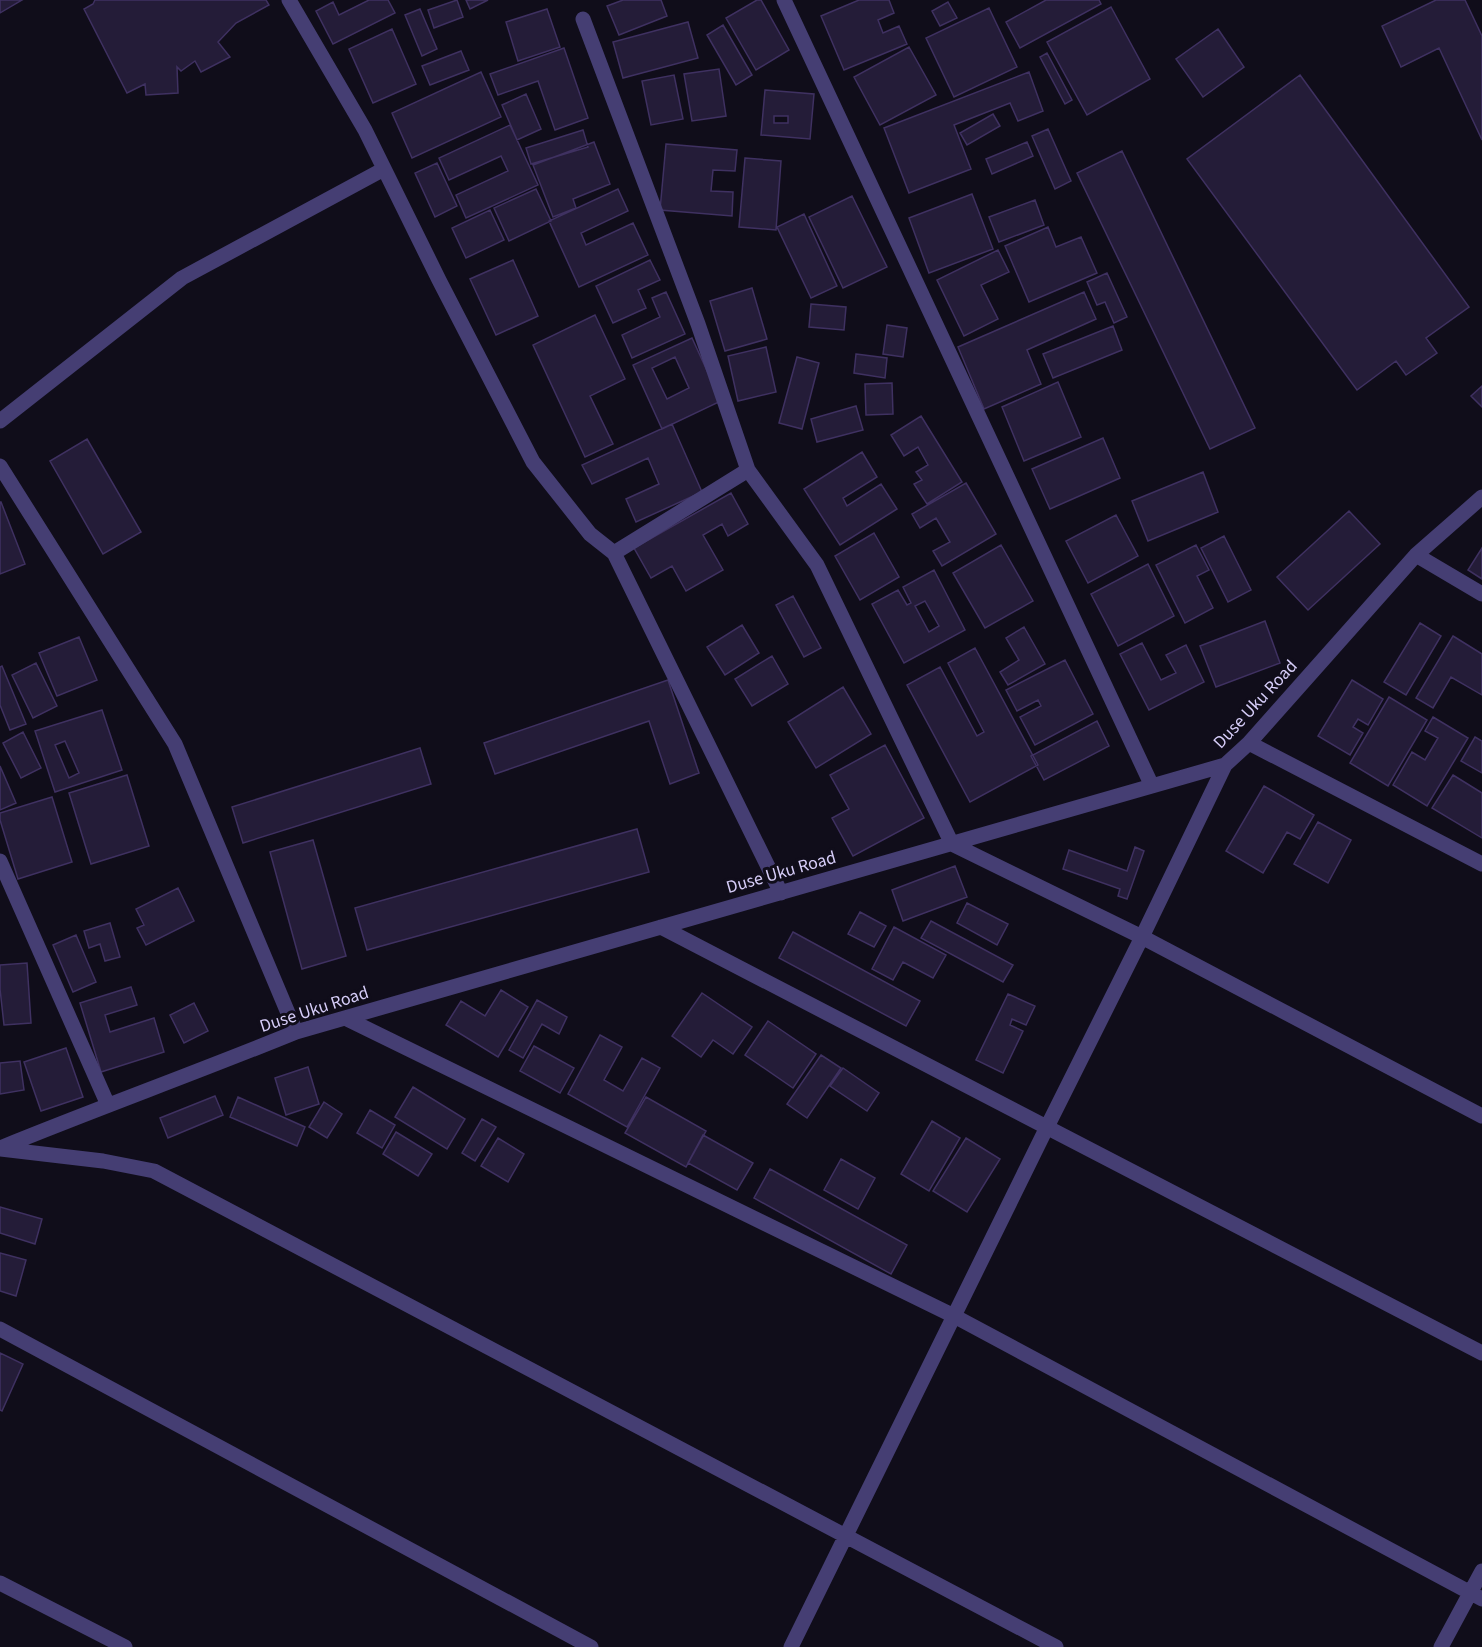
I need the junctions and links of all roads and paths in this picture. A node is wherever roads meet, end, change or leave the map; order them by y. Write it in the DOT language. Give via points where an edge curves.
graph roads {
  1 [pos="289,0"];
  2 [pos="784,0"];
  3 [pos="582,19"];
  4 [pos="384,169"];
  5 [pos="0,421"];
  6 [pos="0,466"];
  7 [pos="748,470"];
  8 [pos="1482,497"];
  9 [pos="614,553"];
  10 [pos="1416,555"];
  11 [pos="1482,594"];
  12 [pos="1249,742"];
  13 [pos="1225,765"];
  14 [pos="1152,786"];
  15 [pos="952,843"];
  16 [pos="0,861"];
  17 [pos="1482,864"];
  18 [pos="781,893"];
  19 [pos="661,927"];
  20 [pos="1143,937"];
  21 [pos="345,1018"];
  22 [pos="296,1032"];
  23 [pos="108,1105"];
  24 [pos="1482,1116"];
  25 [pos="1047,1126"];
  26 [pos="0,1149"];
  27 [pos="954,1316"];
  28 [pos="0,1329"];
  29 [pos="1482,1353"];
  30 [pos="845,1536"];
  31 [pos="1482,1571"];
  32 [pos="0,1583"];
  33 [pos="1476,1596"];
  34 [pos="118,1645"];
  35 [pos="591,1647"];
  36 [pos="791,1647"];
  37 [pos="1056,1647"];
  38 [pos="1441,1647"];
  1 -- 4 [label="street"];
  2 -- 14 [label="street"];
  3 -- 7 [label="street" via="698,324"];
  4 -- 5 [label="street" via="182,278"];
  4 -- 9 [label="street" via="534,462 590,534"];
  6 -- 22 [label="street" via="175,744"];
  7 -- 9 [label="street"];
  7 -- 15 [label="street" via="817,565"];
  8 -- 10 [label="street, Duse Uku Road"];
  9 -- 18 [label="street"];
  10 -- 11 [label="street"];
  10 -- 12 [label="street, Duse Uku Road"];
  12 -- 13 [label="street, Duse Uku Road"];
  12 -- 17 [label="street"];
  13 -- 14 [label="street, Duse Uku Road"];
  13 -- 20 [label="street"];
  14 -- 15 [label="street, Duse Uku Road"];
  15 -- 18 [label="street, Duse Uku Road"];
  15 -- 20 [label="street"];
  16 -- 23 [label="street"];
  18 -- 19 [label="street, Duse Uku Road"];
  19 -- 21 [label="street, Duse Uku Road"];
  19 -- 25 [label="street"];
  20 -- 24 [label="street"];
  20 -- 25 [label="street"];
  21 -- 22 [label="street, Duse Uku Road"];
  21 -- 27 [label="street"];
  22 -- 23 [label="street, Duse Uku Road"];
  23 -- 26 [label="street, Duse Uku Road"];
  25 -- 27 [label="street"];
  25 -- 29 [label="street"];
  26 -- 30 [label="street" via="103,1161 154,1172"];
  27 -- 30 [label="street"];
  27 -- 33 [label="street"];
  28 -- 35 [label="street"];
  30 -- 36 [label="street"];
  30 -- 37 [label="street"];
  31 -- 33 [label="street"];
  32 -- 34 [label="street"];
  33 -- 38 [label="street"];
}
